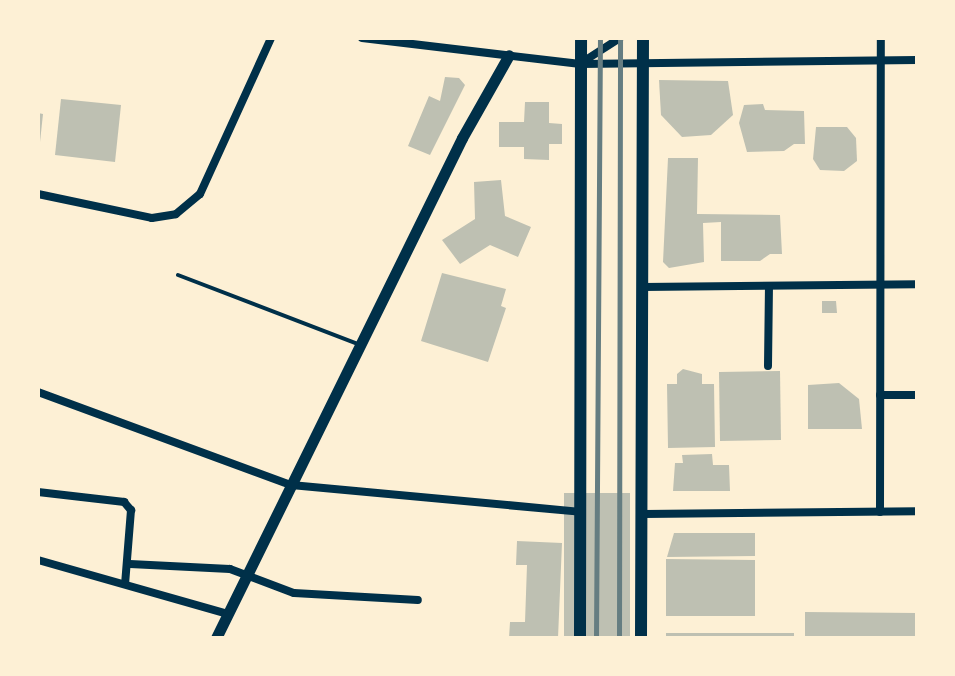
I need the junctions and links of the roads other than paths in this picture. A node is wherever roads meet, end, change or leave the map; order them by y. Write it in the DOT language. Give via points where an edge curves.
graph roads {
  1 [pos="271,38"];
  2 [pos="362,38"];
  3 [pos="581,38"];
  4 [pos="620,38"];
  5 [pos="643,38"];
  6 [pos="881,38"];
  7 [pos="509,55"];
  8 [pos="881,60"];
  9 [pos="917,60"];
  10 [pos="642,61"];
  11 [pos="580,64"];
  12 [pos="38,194"];
  13 [pos="178,275"];
  14 [pos="880,284"];
  15 [pos="917,284"];
  16 [pos="769,286"];
  17 [pos="643,287"];
  18 [pos="360,345"];
  19 [pos="768,366"];
  20 [pos="38,392"];
  21 [pos="880,395"];
  22 [pos="917,395"];
  23 [pos="291,485"];
  24 [pos="38,492"];
  25 [pos="917,511"];
  26 [pos="581,512"];
  27 [pos="880,512"];
  28 [pos="644,514"];
  29 [pos="38,560"];
  30 [pos="130,564"];
  31 [pos="245,576"];
  32 [pos="125,584"];
  33 [pos="418,600"];
  34 [pos="227,614"];
  35 [pos="216,638"];
  36 [pos="580,638"];
  37 [pos="641,638"];
  1 -- 12 [label="street" via="200,194 176,214 152,218"];
  2 -- 7 [label="street"];
  3 -- 11 [label="main road"];
  4 -- 11 [label="street"];
  5 -- 10 [label="main road"];
  6 -- 8 [label="street"];
  7 -- 11 [label="street"];
  7 -- 18 [label="street"];
  8 -- 9 [label="street"];
  8 -- 10 [label="street"];
  8 -- 14 [label="street"];
  10 -- 11 [label="street"];
  10 -- 17 [label="main road"];
  11 -- 26 [label="main road"];
  13 -- 18 [label="lane"];
  14 -- 15 [label="street"];
  14 -- 16 [label="street"];
  14 -- 21 [label="street"];
  16 -- 17 [label="street"];
  16 -- 19 [label="street"];
  17 -- 28 [label="main road"];
  18 -- 23 [label="street"];
  20 -- 23 [label="street"];
  21 -- 22 [label="street"];
  21 -- 27 [label="street"];
  23 -- 26 [label="street"];
  23 -- 31 [label="street"];
  24 -- 30 [label="street" via="124,502 131,510"];
  25 -- 27 [label="street"];
  26 -- 36 [label="main road"];
  27 -- 28 [label="street"];
  28 -- 37 [label="main road"];
  29 -- 32 [label="street"];
  30 -- 31 [label="street" via="230,569"];
  30 -- 32 [label="street"];
  31 -- 33 [label="street" via="294,593"];
  31 -- 34 [label="street"];
  32 -- 34 [label="street"];
  34 -- 35 [label="street"];
}
